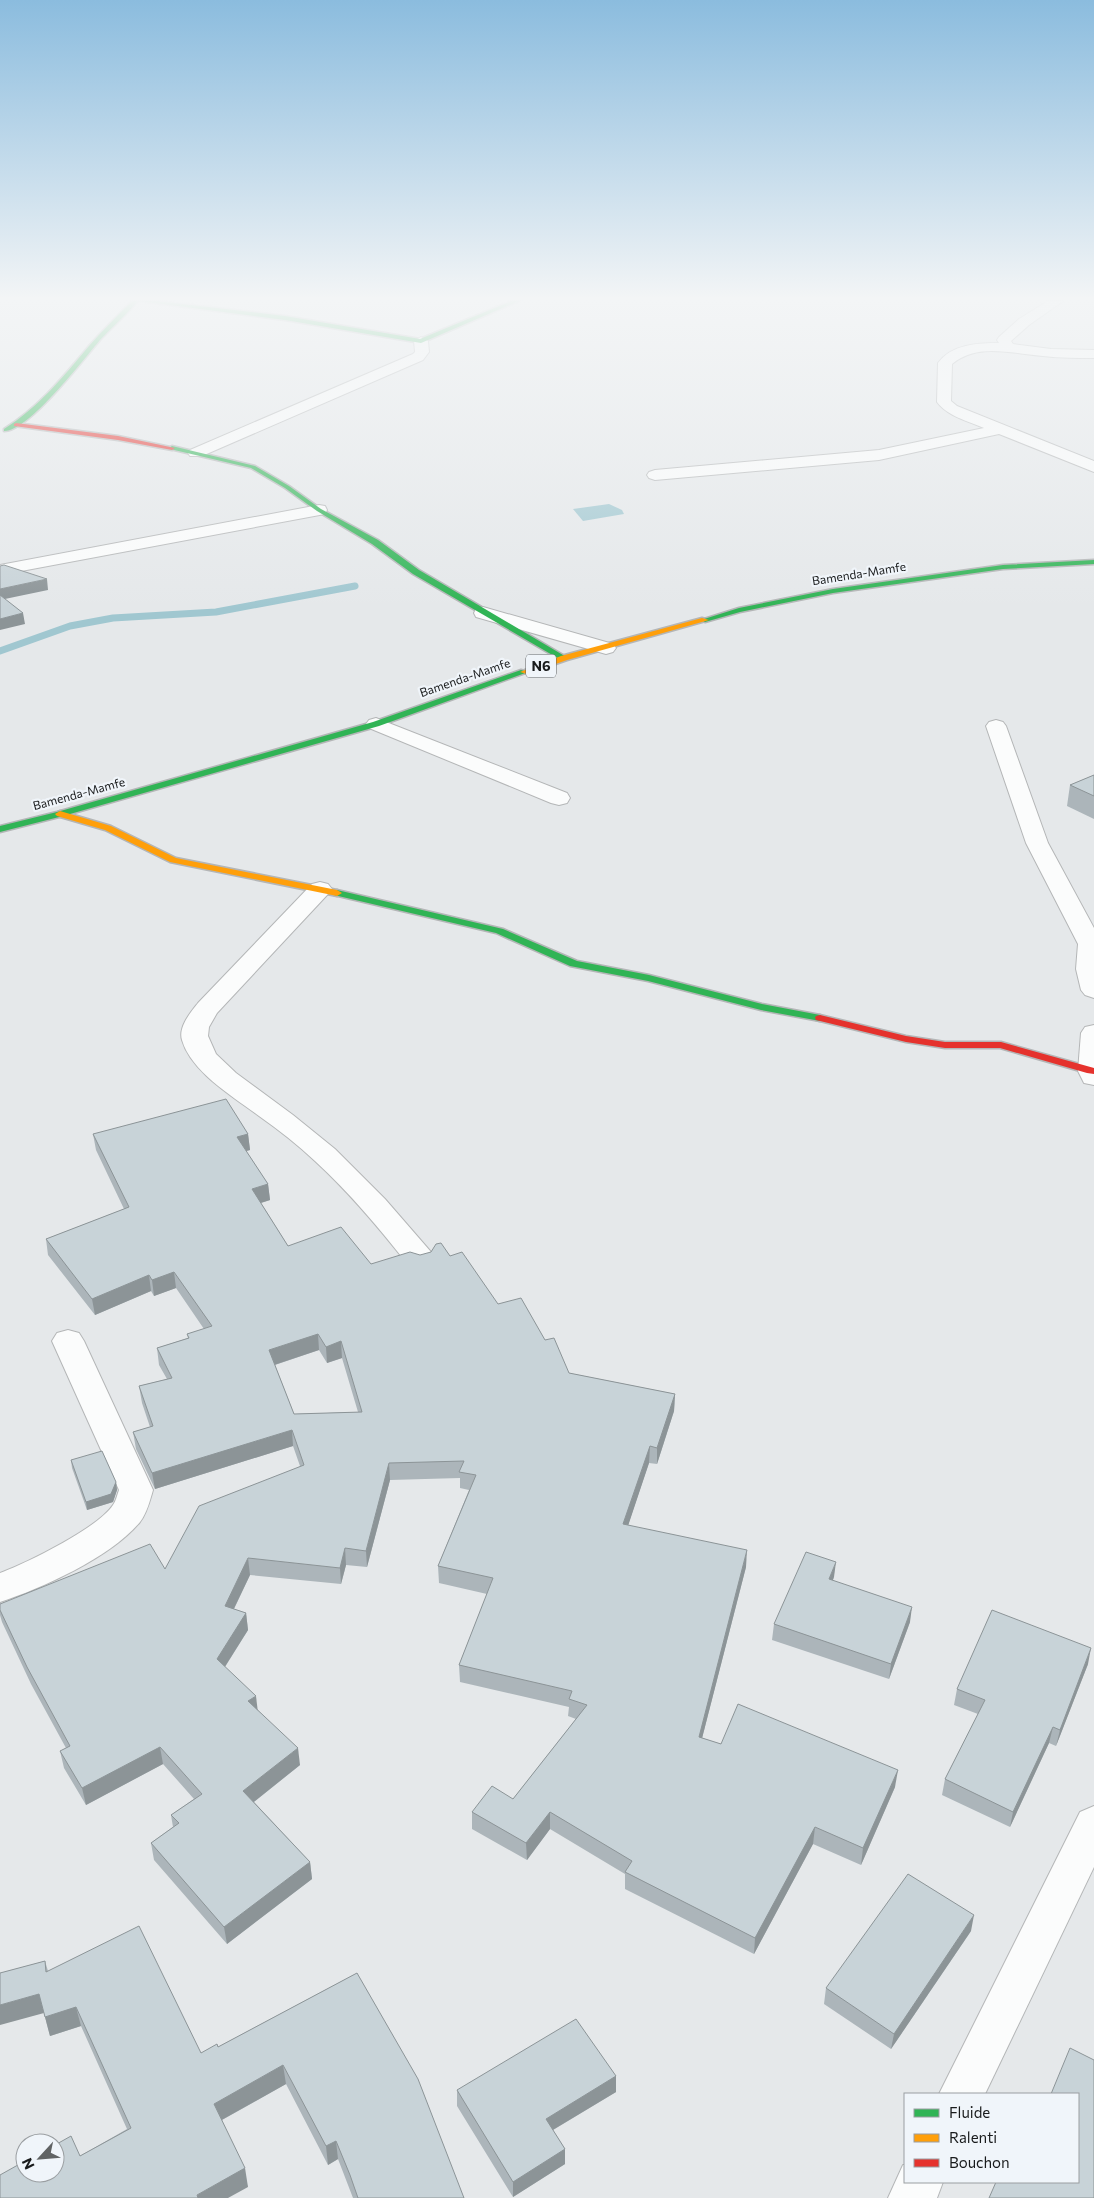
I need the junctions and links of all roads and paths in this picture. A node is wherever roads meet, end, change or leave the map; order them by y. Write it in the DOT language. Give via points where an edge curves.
graph roads {
  1 [pos="40,404"];
  2 [pos="310,404"];
  3 [pos="946,404"];
  4 [pos="16,425"];
  5 [pos="999,429"];
  6 [pos="0,433"];
  7 [pos="196,453"];
  8 [pos="1094,467"];
  9 [pos="655,475"];
  10 [pos="319,510"];
  11 [pos="1094,562"];
  12 [pos="0,570"];
  13 [pos="483,613"];
  14 [pos="606,648"];
  15 [pos="564,658"];
  16 [pos="376,724"];
  17 [pos="996,726"];
  18 [pos="559,798"];
  19 [pos="60,814"];
  20 [pos="0,829"];
  21 [pos="320,889"];
  22 [pos="1094,990"];
  23 [pos="1094,1033"];
  24 [pos="1092,1074"];
  25 [pos="420,1260"];
  26 [pos="68,1341"];
  27 [pos="0,1588"];
  28 [pos="1094,1824"];
  29 [pos="962,2093"];
  30 [pos="920,2183"];
  31 [pos="912,2198"];
  1 -- 4 [label="main road"];
  2 -- 7 [label="street"];
  3 -- 5 [label="street"];
  4 -- 6 [label="main road"];
  4 -- 7 [label="main road" via="118,438"];
  5 -- 8 [label="street"];
  5 -- 9 [label="street" via="879,455"];
  7 -- 10 [label="main road" via="253,467"];
  10 -- 12 [label="street"];
  10 -- 13 [label="main road" via="375,542 416,572"];
  11 -- 14 [label="main road, Bamenda-Mamfe / N6" via="1003,566 833,591 739,610"];
  13 -- 14 [label="street"];
  13 -- 15 [label="main road"];
  14 -- 15 [label="main road, Bamenda-Mamfe / N6"];
  15 -- 16 [label="main road, Bamenda-Mamfe / N6"];
  16 -- 18 [label="street"];
  16 -- 19 [label="main road, Bamenda-Mamfe / N6"];
  17 -- 22 [label="street" via="1036,844 1090,944 1089,970"];
  19 -- 20 [label="main road, Bamenda-Mamfe / N6"];
  19 -- 21 [label="main road" via="108,828 173,860"];
  21 -- 24 [label="main road" via="499,931 574,964 658,980 906,1039 945,1045 1001,1045"];
  21 -- 25 [label="street" via="207,1008 196,1026 194,1038 222,1076 324,1154 359,1186"];
  23 -- 24 [label="street"];
  26 -- 27 [label="street" via="136,1490 128,1512 106,1533 43,1571"];
  28 -- 29 [label="street"];
  30 -- 31 [label="street"];
}
